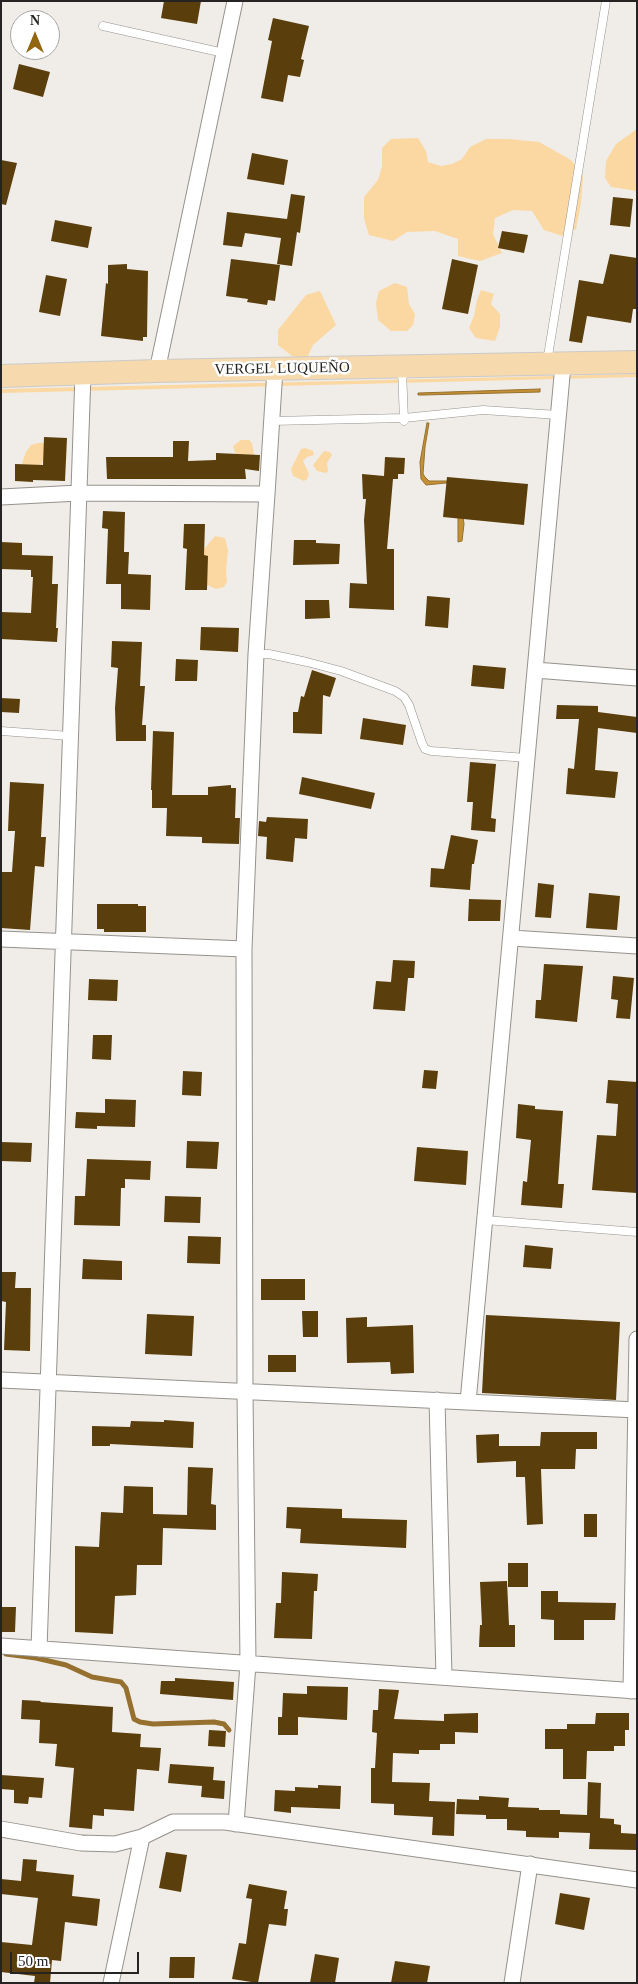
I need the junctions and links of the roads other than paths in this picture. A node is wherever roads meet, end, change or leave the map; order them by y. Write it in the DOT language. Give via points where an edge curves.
graph roads {
  1 [pos="235,1"];
  2 [pos="606,1"];
  3 [pos="103,26"];
  4 [pos="224,53"];
  5 [pos="637,362"];
  6 [pos="555,365"];
  7 [pos="402,367"];
  8 [pos="275,369"];
  9 [pos="157,371"];
  10 [pos="83,374"];
  11 [pos="1,376"];
  12 [pos="558,415"];
  13 [pos="404,420"];
  14 [pos="272,421"];
  15 [pos="79,493"];
  16 [pos="267,494"];
  17 [pos="1,497"];
  18 [pos="256,654"];
  19 [pos="535,670"];
  20 [pos="637,678"];
  21 [pos="1,731"];
  22 [pos="70,736"];
  23 [pos="527,758"];
  24 [pos="511,938"];
  25 [pos="1,939"];
  26 [pos="63,942"];
  27 [pos="637,946"];
  28 [pos="244,949"];
  29 [pos="485,1220"];
  30 [pos="637,1232"];
  31 [pos="637,1339"];
  32 [pos="1,1380"];
  33 [pos="47,1382"];
  34 [pos="245,1392"];
  35 [pos="437,1400"];
  36 [pos="468,1402"];
  37 [pos="635,1410"];
  38 [pos="1,1646"];
  39 [pos="38,1649"];
  40 [pos="248,1664"];
  41 [pos="444,1677"];
  42 [pos="634,1691"];
  43 [pos="236,1824"];
  44 [pos="1,1830"];
  45 [pos="142,1837"];
  46 [pos="530,1864"];
  47 [pos="637,1880"];
  48 [pos="111,1983"];
  49 [pos="512,1983"];
  1 -- 4 [label="street"];
  2 -- 6 [label="lane"];
  3 -- 4 [label="lane"];
  4 -- 9 [label="street"];
  5 -- 6 [label="main road, VERGEL LUQUEÑO"];
  6 -- 7 [label="main road, VERGEL LUQUEÑO"];
  6 -- 12 [label="street"];
  7 -- 8 [label="main road, VERGEL LUQUEÑO"];
  7 -- 13 [label="lane"];
  8 -- 9 [label="main road, VERGEL LUQUEÑO"];
  8 -- 14 [label="street"];
  9 -- 10 [label="main road, VERGEL LUQUEÑO"];
  10 -- 11 [label="main road, VERGEL LUQUEÑO"];
  10 -- 15 [label="street"];
  12 -- 13 [label="lane" via="483,410"];
  12 -- 19 [label="street"];
  13 -- 14 [label="lane"];
  14 -- 16 [label="street"];
  15 -- 16 [label="street"];
  15 -- 17 [label="street"];
  15 -- 22 [label="street"];
  16 -- 18 [label="street"];
  18 -- 23 [label="lane" via="333,668 395,691 409,704 425,748"];
  18 -- 28 [label="street"];
  19 -- 20 [label="street"];
  19 -- 23 [label="street"];
  21 -- 22 [label="lane"];
  22 -- 26 [label="street"];
  23 -- 24 [label="street"];
  24 -- 27 [label="street"];
  24 -- 29 [label="street"];
  25 -- 26 [label="street"];
  26 -- 28 [label="street"];
  26 -- 33 [label="street"];
  28 -- 34 [label="street"];
  29 -- 30 [label="lane"];
  29 -- 36 [label="street"];
  31 -- 37 [label="street"];
  32 -- 33 [label="street"];
  33 -- 34 [label="street"];
  33 -- 39 [label="street"];
  34 -- 35 [label="street"];
  34 -- 40 [label="street"];
  35 -- 36 [label="street"];
  35 -- 41 [label="street"];
  36 -- 37 [label="street"];
  37 -- 42 [label="street"];
  38 -- 39 [label="street"];
  39 -- 40 [label="street"];
  40 -- 41 [label="street"];
  40 -- 43 [label="street"];
  41 -- 42 [label="street"];
  43 -- 45 [label="street" via="173,1822"];
  43 -- 46 [label="street"];
  44 -- 45 [label="street" via="101,1844"];
  45 -- 48 [label="street"];
  46 -- 47 [label="street"];
  46 -- 49 [label="street"];
}
